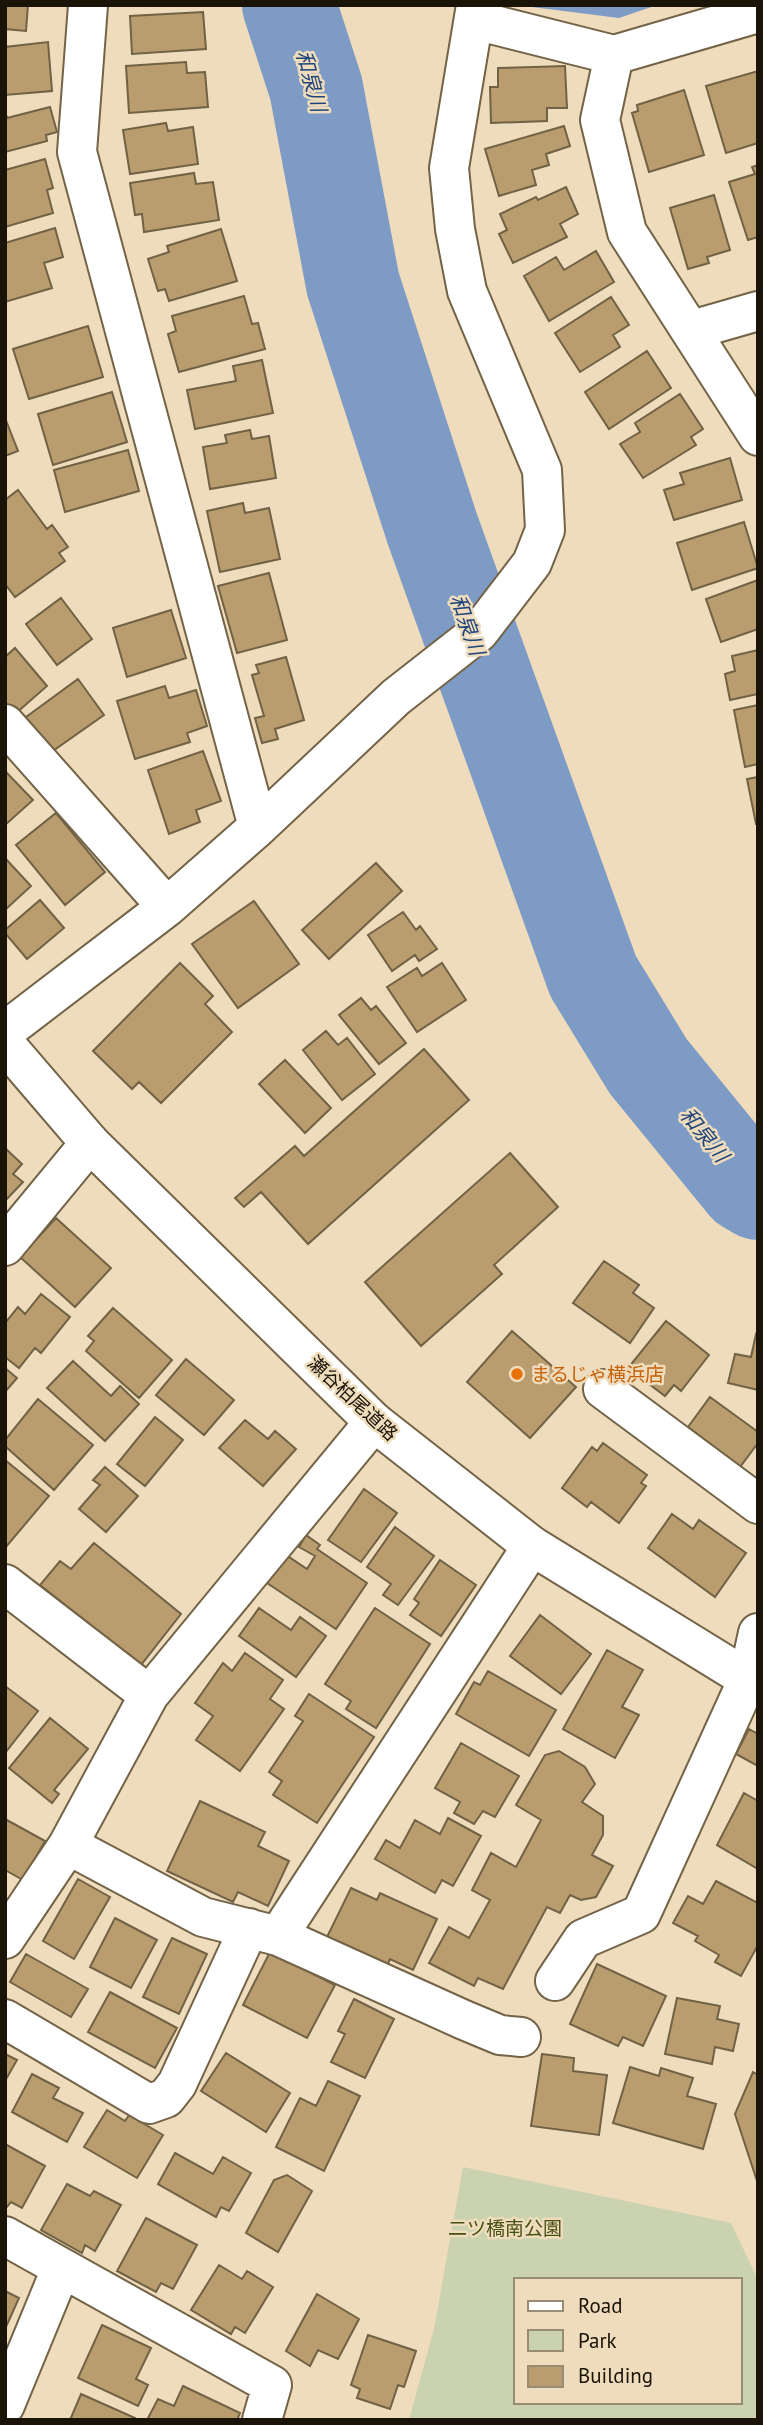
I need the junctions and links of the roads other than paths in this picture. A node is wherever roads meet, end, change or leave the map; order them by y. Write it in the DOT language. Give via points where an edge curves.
graph roads {
  1 [pos="88,5"];
  2 [pos="753,11"];
  3 [pos="476,13"];
  4 [pos="614,55"];
  5 [pos="758,311"];
  6 [pos="692,330"];
  7 [pos="758,436"];
  8 [pos="5,724"];
  9 [pos="258,827"];
  10 [pos="167,906"];
  11 [pos="5,1031"];
  12 [pos="5,1044"];
  13 [pos="90,1143"];
  14 [pos="5,1245"];
  15 [pos="603,1390"];
  16 [pos="374,1422"];
  17 [pos="758,1504"];
  18 [pos="532,1546"];
  19 [pos="5,1584"];
  20 [pos="758,1633"];
  21 [pos="753,1682"];
  22 [pos="149,1695"];
  23 [pos="68,1845"];
  24 [pos="264,1932"];
  25 [pos="5,1939"];
  26 [pos="555,1980"];
  27 [pos="5,2019"];
  28 [pos="521,2037"];
  29 [pos="5,2236"];
  30 [pos="61,2269"];
  31 [pos="5,2405"];
  32 [pos="262,2420"];
  1 -- 9 [label="street" via="77,152"];
  2 -- 4 [label="street"];
  3 -- 4 [label="street"];
  3 -- 9 [label="street" via="449,168 455,229 467,291 542,470 545,530 532,563 479,632 396,697"];
  4 -- 6 [label="street" via="600,120 627,232"];
  5 -- 6 [label="street"];
  6 -- 7 [label="street"];
  8 -- 10 [label="street"];
  9 -- 10 [label="street"];
  10 -- 11 [label="street"];
  12 -- 13 [label="street, 瀬谷柏尾道路"];
  13 -- 14 [label="street"];
  13 -- 16 [label="street, 瀬谷柏尾道路"];
  15 -- 17 [label="street"];
  16 -- 18 [label="street, 瀬谷柏尾道路"];
  16 -- 22 [label="street"];
  18 -- 21 [label="street, 瀬谷柏尾道路"];
  18 -- 24 [label="street"];
  19 -- 22 [label="street"];
  20 -- 21 [label="street"];
  21 -- 26 [label="street" via="641,1914 583,1939"];
  22 -- 23 [label="street"];
  23 -- 24 [label="street" via="203,1917"];
  23 -- 25 [label="street"];
  24 -- 27 [label="street" via="177,2084 166,2098 149,2104"];
  24 -- 28 [label="street" via="500,2035"];
  29 -- 30 [label="street"];
  30 -- 31 [label="street"];
  30 -- 32 [label="street" via="272,2385"];
}
